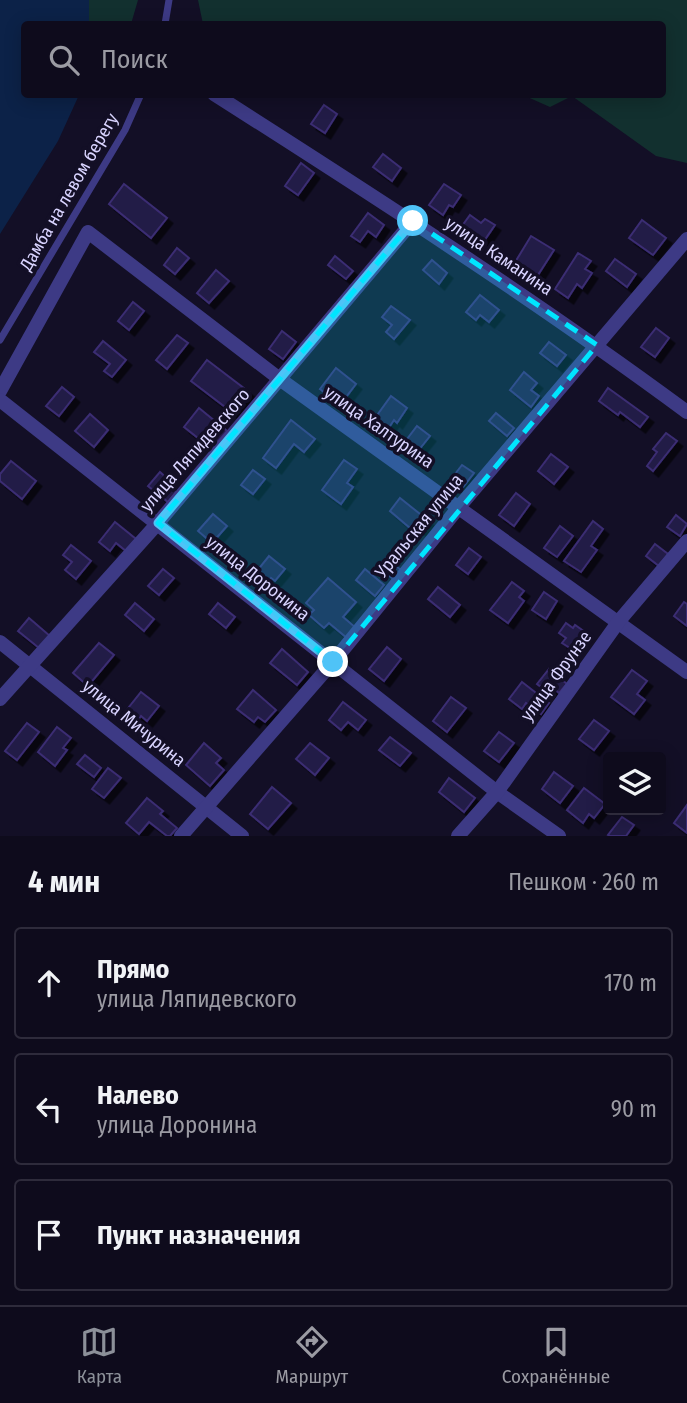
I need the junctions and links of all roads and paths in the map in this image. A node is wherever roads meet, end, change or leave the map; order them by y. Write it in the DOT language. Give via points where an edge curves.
graph roads {
  1 [pos="169,0"];
  2 [pos="166,21"];
  3 [pos="139,98"];
  4 [pos="220,98"];
  5 [pos="413,221"];
  6 [pos="687,239"];
  7 [pos="0,340"];
  8 [pos="597,345"];
  9 [pos="281,380"];
  10 [pos="0,391"];
  11 [pos="0,400"];
  12 [pos="687,412"];
  13 [pos="459,507"];
  14 [pos="158,523"];
  15 [pos="687,541"];
  16 [pos="619,621"];
  17 [pos="0,642"];
  18 [pos="333,662"];
  19 [pos="30,664"];
  20 [pos="687,672"];
  21 [pos="0,699"];
  22 [pos="497,792"];
  23 [pos="207,807"];
  24 [pos="181,836"];
  25 [pos="242,836"];
  26 [pos="458,836"];
  27 [pos="559,836"];
  1 -- 2 [label="lane"];
  3 -- 7 [label="lane, Дамба на левом берегу" via="125,130"];
  4 -- 5 [label="street, улица Каманина"];
  5 -- 8 [label="street, улица Каманина"];
  5 -- 9 [label="street, улица Ляпидевского"];
  6 -- 8 [label="street, Уральская улица"];
  8 -- 12 [label="street, улица Каманина"];
  8 -- 13 [label="street, Уральская улица"];
  9 -- 10 [label="street, улица Халтурина" via="88,232"];
  9 -- 13 [label="street, улица Халтурина"];
  9 -- 14 [label="street, улица Ляпидевского"];
  11 -- 14 [label="street, улица Доронина"];
  13 -- 16 [label="street, улица Халтурина"];
  13 -- 18 [label="street, Уральская улица"];
  14 -- 18 [label="street, улица Доронина"];
  14 -- 19 [label="street, улица Ляпидевского"];
  15 -- 16 [label="street, улица Фрунзе"];
  16 -- 20 [label="street, улица Халтурина"];
  16 -- 22 [label="street, улица Фрунзе"];
  17 -- 19 [label="street, улица Мичурина"];
  18 -- 22 [label="street, улица Доронина"];
  18 -- 23 [label="street, Уральская улица"];
  19 -- 21 [label="street, улица Ляпидевского"];
  19 -- 23 [label="street, улица Мичурина"];
  22 -- 26 [label="street, улица Фрунзе"];
  22 -- 27 [label="street, улица Доронина"];
  23 -- 24 [label="street, Уральская улица"];
  23 -- 25 [label="street, улица Мичурина"];
}
